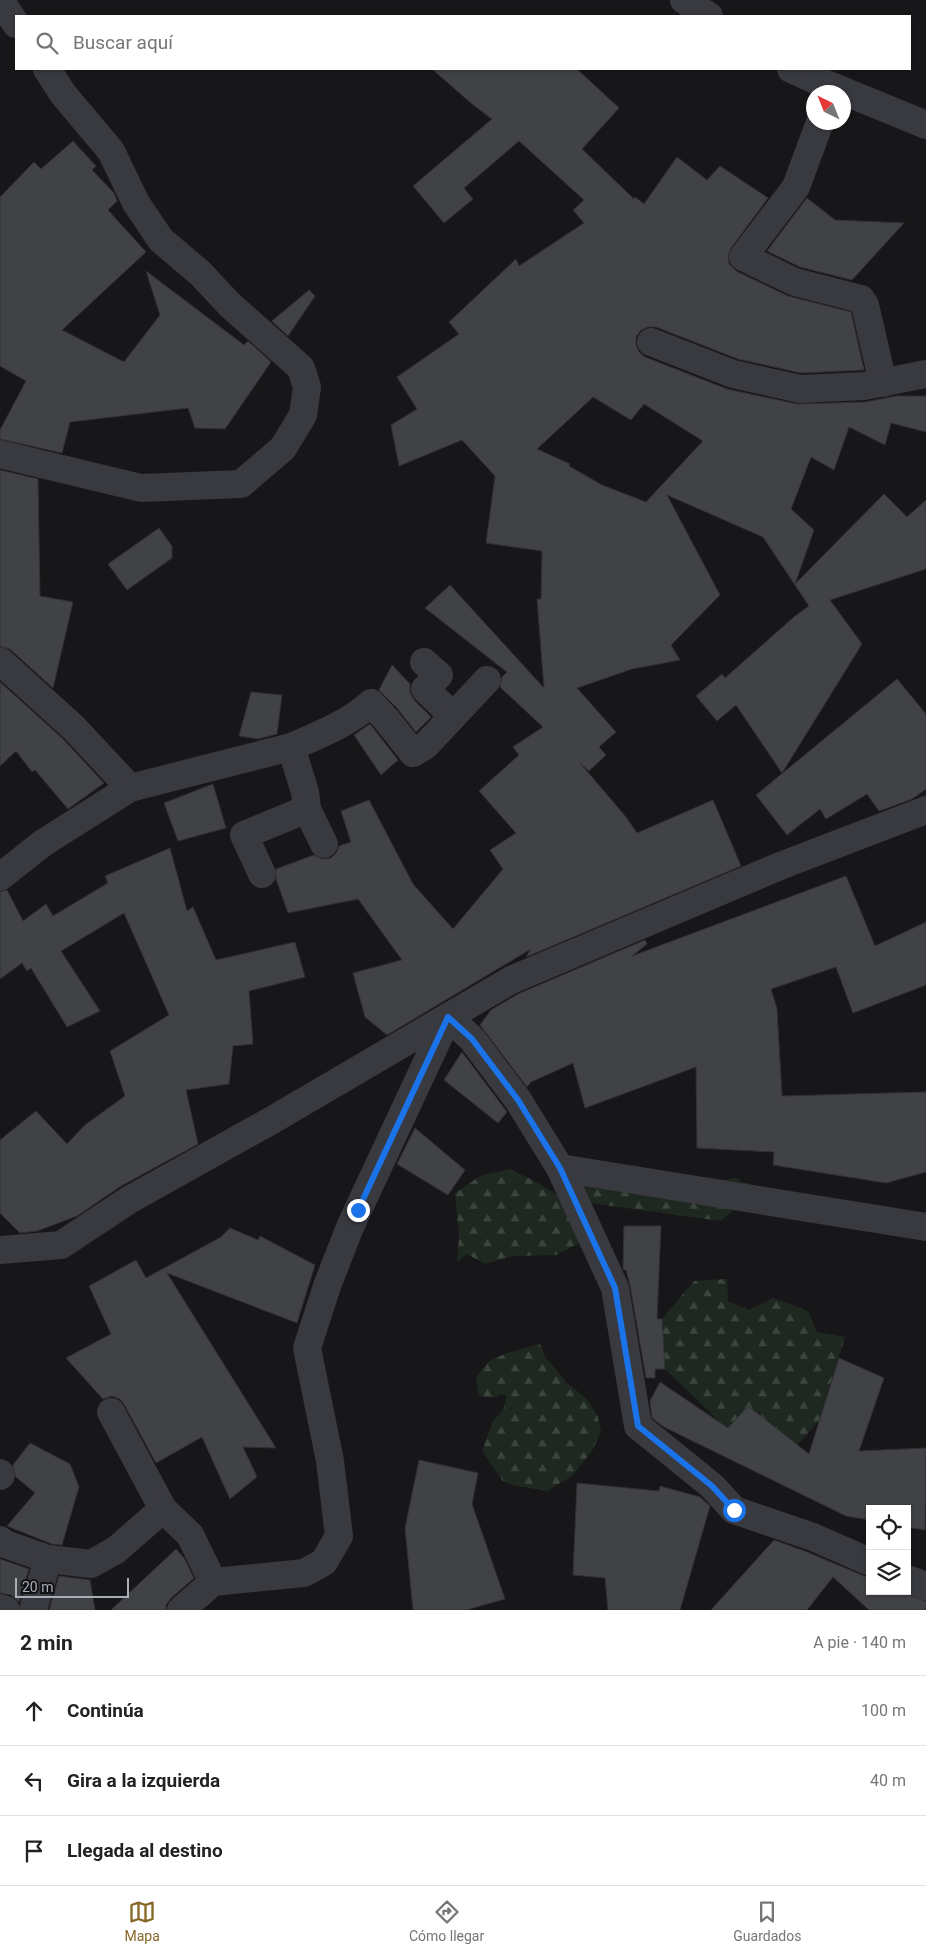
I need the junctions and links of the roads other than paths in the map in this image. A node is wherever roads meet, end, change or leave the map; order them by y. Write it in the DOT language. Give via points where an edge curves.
graph roads {
  1 [pos="0,0"];
  2 [pos="684,0"];
  3 [pos="707,15"];
  4 [pos="15,22"];
  5 [pos="47,70"];
  6 [pos="794,70"];
  7 [pos="821,85"];
  8 [pos="851,97"];
  9 [pos="926,125"];
  10 [pos="817,130"];
  11 [pos="651,342"];
  12 [pos="926,374"];
  13 [pos="883,383"];
  14 [pos="0,454"];
  15 [pos="0,661"];
  16 [pos="424,662"];
  17 [pos="487,680"];
  18 [pos="453,716"];
  19 [pos="291,747"];
  20 [pos="130,788"];
  21 [pos="307,809"];
  22 [pos="926,810"];
  23 [pos="324,844"];
  24 [pos="262,874"];
  25 [pos="0,877"];
  26 [pos="448,1017"];
  27 [pos="560,1168"];
  28 [pos="926,1227"];
  29 [pos="0,1250"];
  30 [pos="111,1412"];
  31 [pos="162,1509"];
  32 [pos="0,1540"];
  33 [pos="48,1559"];
  34 [pos="866,1560"];
  35 [pos="911,1580"];
  36 [pos="213,1582"];
  37 [pos="926,1586"];
  38 [pos="0,1608"];
  39 [pos="6,1610"];
  40 [pos="32,1610"];
  41 [pos="181,1610"];
  1 -- 4 [label="street"];
  2 -- 3 [label="street"];
  5 -- 14 [label="street" via="111,151 136,203 161,240 301,368 306,387 303,414 282,448 240,484 141,488"];
  6 -- 7 [label="street"];
  8 -- 9 [label="street"];
  10 -- 13 [label="street" via="796,187 743,257 795,282 861,299"];
  11 -- 13 [label="street" via="733,374 800,389"];
  12 -- 13 [label="street"];
  15 -- 20 [label="street" via="74,728"];
  16 -- 18 [label="street" via="439,675 426,689"];
  17 -- 18 [label="street"];
  18 -- 19 [label="street" via="426,745 413,753 371,703 335,728"];
  19 -- 20 [label="street"];
  19 -- 21 [label="street"];
  20 -- 25 [label="street" via="43,843"];
  21 -- 23 [label="street"];
  21 -- 24 [label="street" via="244,835"];
  22 -- 26 [label="street" via="780,866 510,980"];
  26 -- 27 [label="street" via="472,1039 512,1092"];
  26 -- 29 [label="street" via="129,1200 61,1245"];
  26 -- 36 [label="street" via="350,1227 307,1348 330,1461 338,1536 324,1562 304,1573"];
  27 -- 28 [label="street"];
  27 -- 34 [label="street" via="615,1288 638,1426 712,1486 734,1510 813,1537"];
  30 -- 31 [label="street"];
  31 -- 33 [label="street" via="116,1550 91,1564"];
  31 -- 36 [label="street" via="190,1535"];
  32 -- 33 [label="street"];
  33 -- 40 [label="street"];
  35 -- 37 [label="street"];
  36 -- 41 [label="street"];
  38 -- 39 [label="street"];
}
